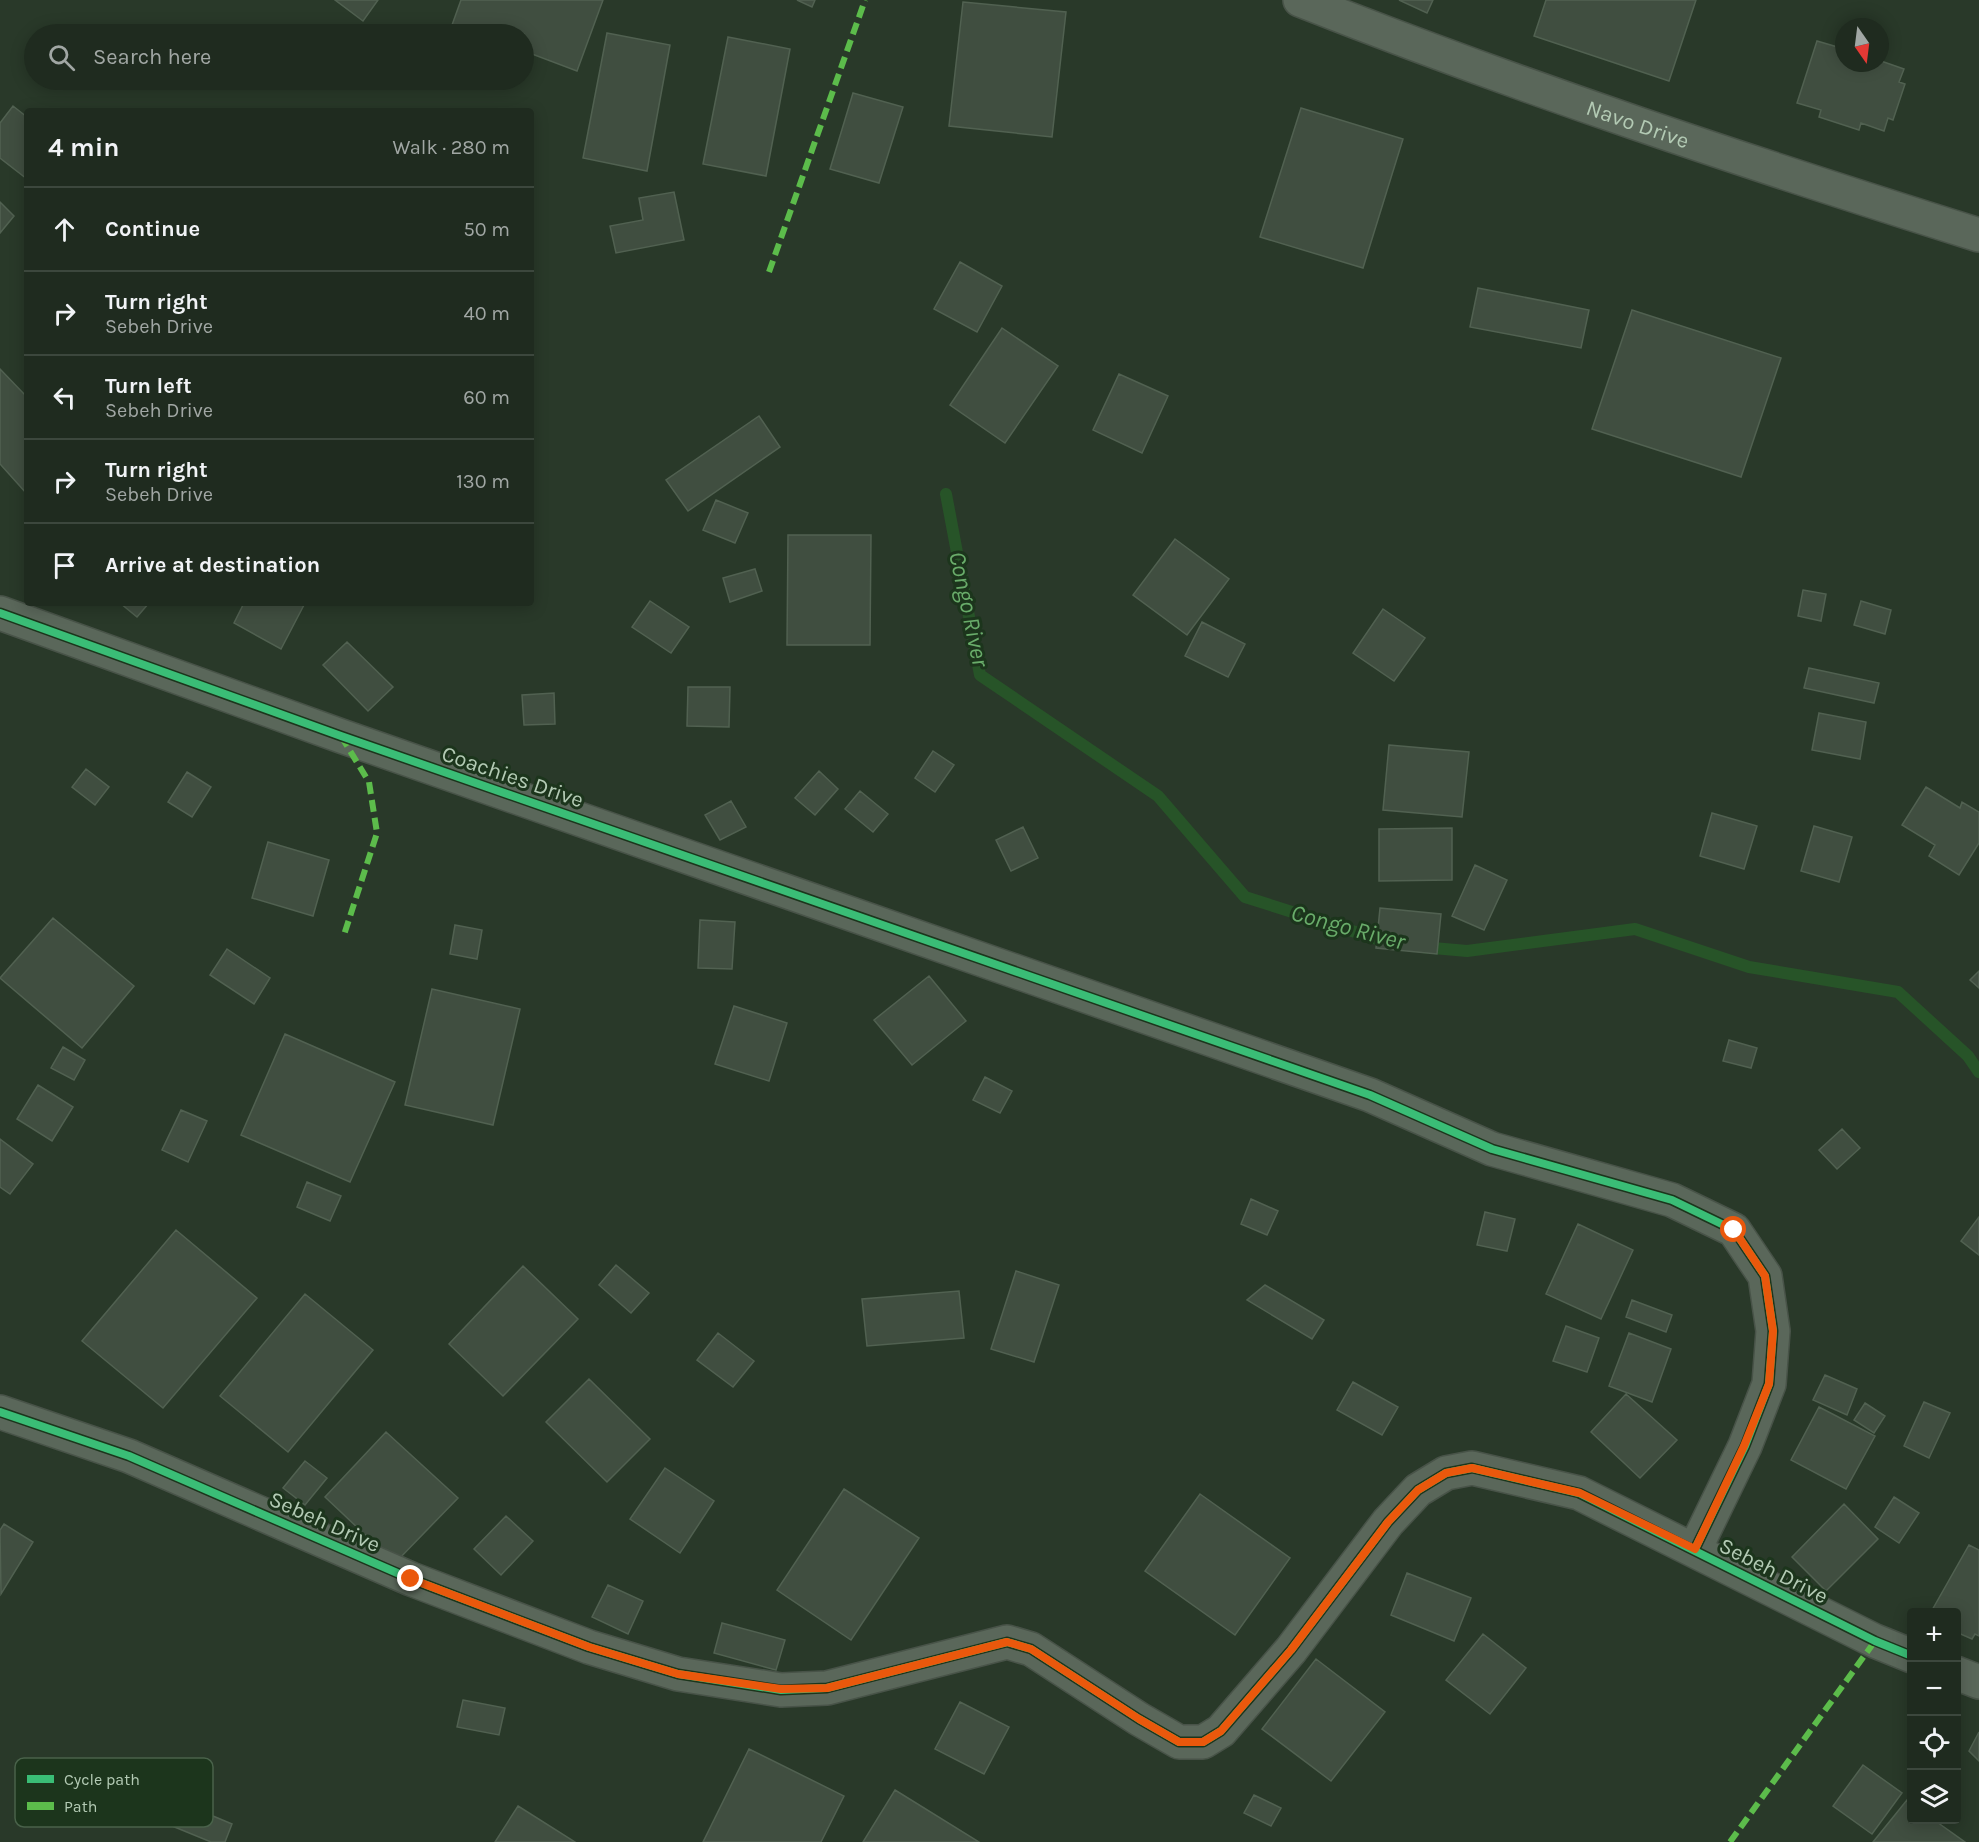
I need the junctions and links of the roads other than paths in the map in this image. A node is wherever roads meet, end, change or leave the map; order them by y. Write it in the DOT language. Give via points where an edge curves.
graph roads {
  1 [pos="1300,0"];
  2 [pos="1979,235"];
  3 [pos="0,613"];
  4 [pos="0,1412"];
  5 [pos="1695,1549"];
  6 [pos="1907,1654"];
  7 [pos="1961,1675"];
  8 [pos="1979,1682"];
  1 -- 2 [label="street, Navo Drive" via="1431,52 1715,152"];
  3 -- 5 [label="street, Coachies Drive" via="1370,1095 1491,1149 1672,1200 1734,1230 1765,1276 1773,1331 1769,1384"];
  4 -- 5 [label="street, Sebeh Drive" via="129,1456 411,1579 589,1647 678,1674 781,1689 827,1688 1007,1642 1031,1649 1179,1742 1203,1742 1221,1731 1291,1650 1388,1522 1418,1490 1446,1473 1472,1468 1580,1493"];
  5 -- 6 [label="street, Sebeh Drive"];
  7 -- 8 [label="street"];
}
